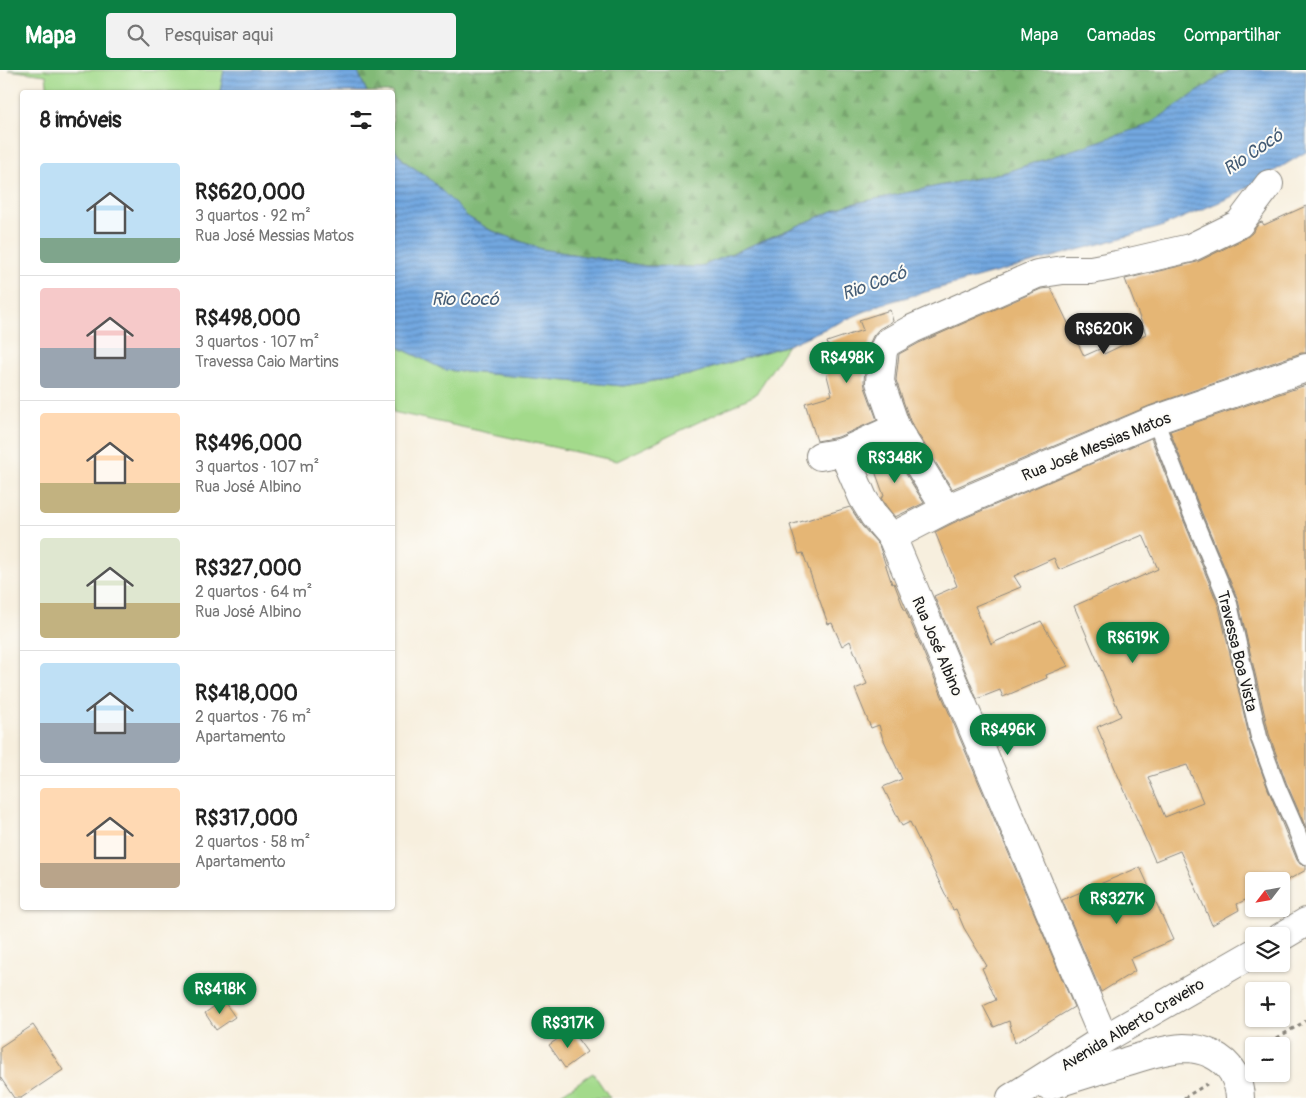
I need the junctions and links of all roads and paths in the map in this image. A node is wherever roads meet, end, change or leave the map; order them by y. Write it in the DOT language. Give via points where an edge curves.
graph roads {
  1 [pos="1269,184"];
  2 [pos="1306,368"];
  3 [pos="1155,420"];
  4 [pos="896,428"];
  5 [pos="946,508"];
  6 [pos="892,537"];
  7 [pos="1306,856"];
  8 [pos="1306,922"];
  9 [pos="1290,932"];
  10 [pos="1245,958"];
  11 [pos="1306,1021"];
  12 [pos="1278,1037"];
  13 [pos="1104,1039"];
  14 [pos="1210,1082"];
  15 [pos="1012,1098"];
  16 [pos="1184,1098"];
  17 [pos="1240,1098"];
  1 -- 4 [label="street" via="1239,224 1190,248 1117,266 1037,274 887,343 883,351 880,382"];
  2 -- 3 [label="street, Rua José Messias Matos"];
  3 -- 5 [label="street, Rua José Messias Matos"];
  3 -- 7 [label="lane, Travessa Boa Vista" via="1229,604 1259,737"];
  4 -- 5 [label="street"];
  4 -- 6 [label="street, Rua José Albino" via="832,454"];
  5 -- 6 [label="street, Rua José Messias Matos"];
  6 -- 13 [label="street, Rua José Albino"];
  8 -- 9 [label="street"];
  10 -- 13 [label="street, Avenida Alberto Craveiro"];
  11 -- 12 [label="path"];
  13 -- 15 [label="street, Avenida Alberto Craveiro"];
  14 -- 16 [label="path"];
  15 -- 17 [label="street" via="1140,1057 1184,1048 1204,1051 1222,1060 1236,1079"];
}
